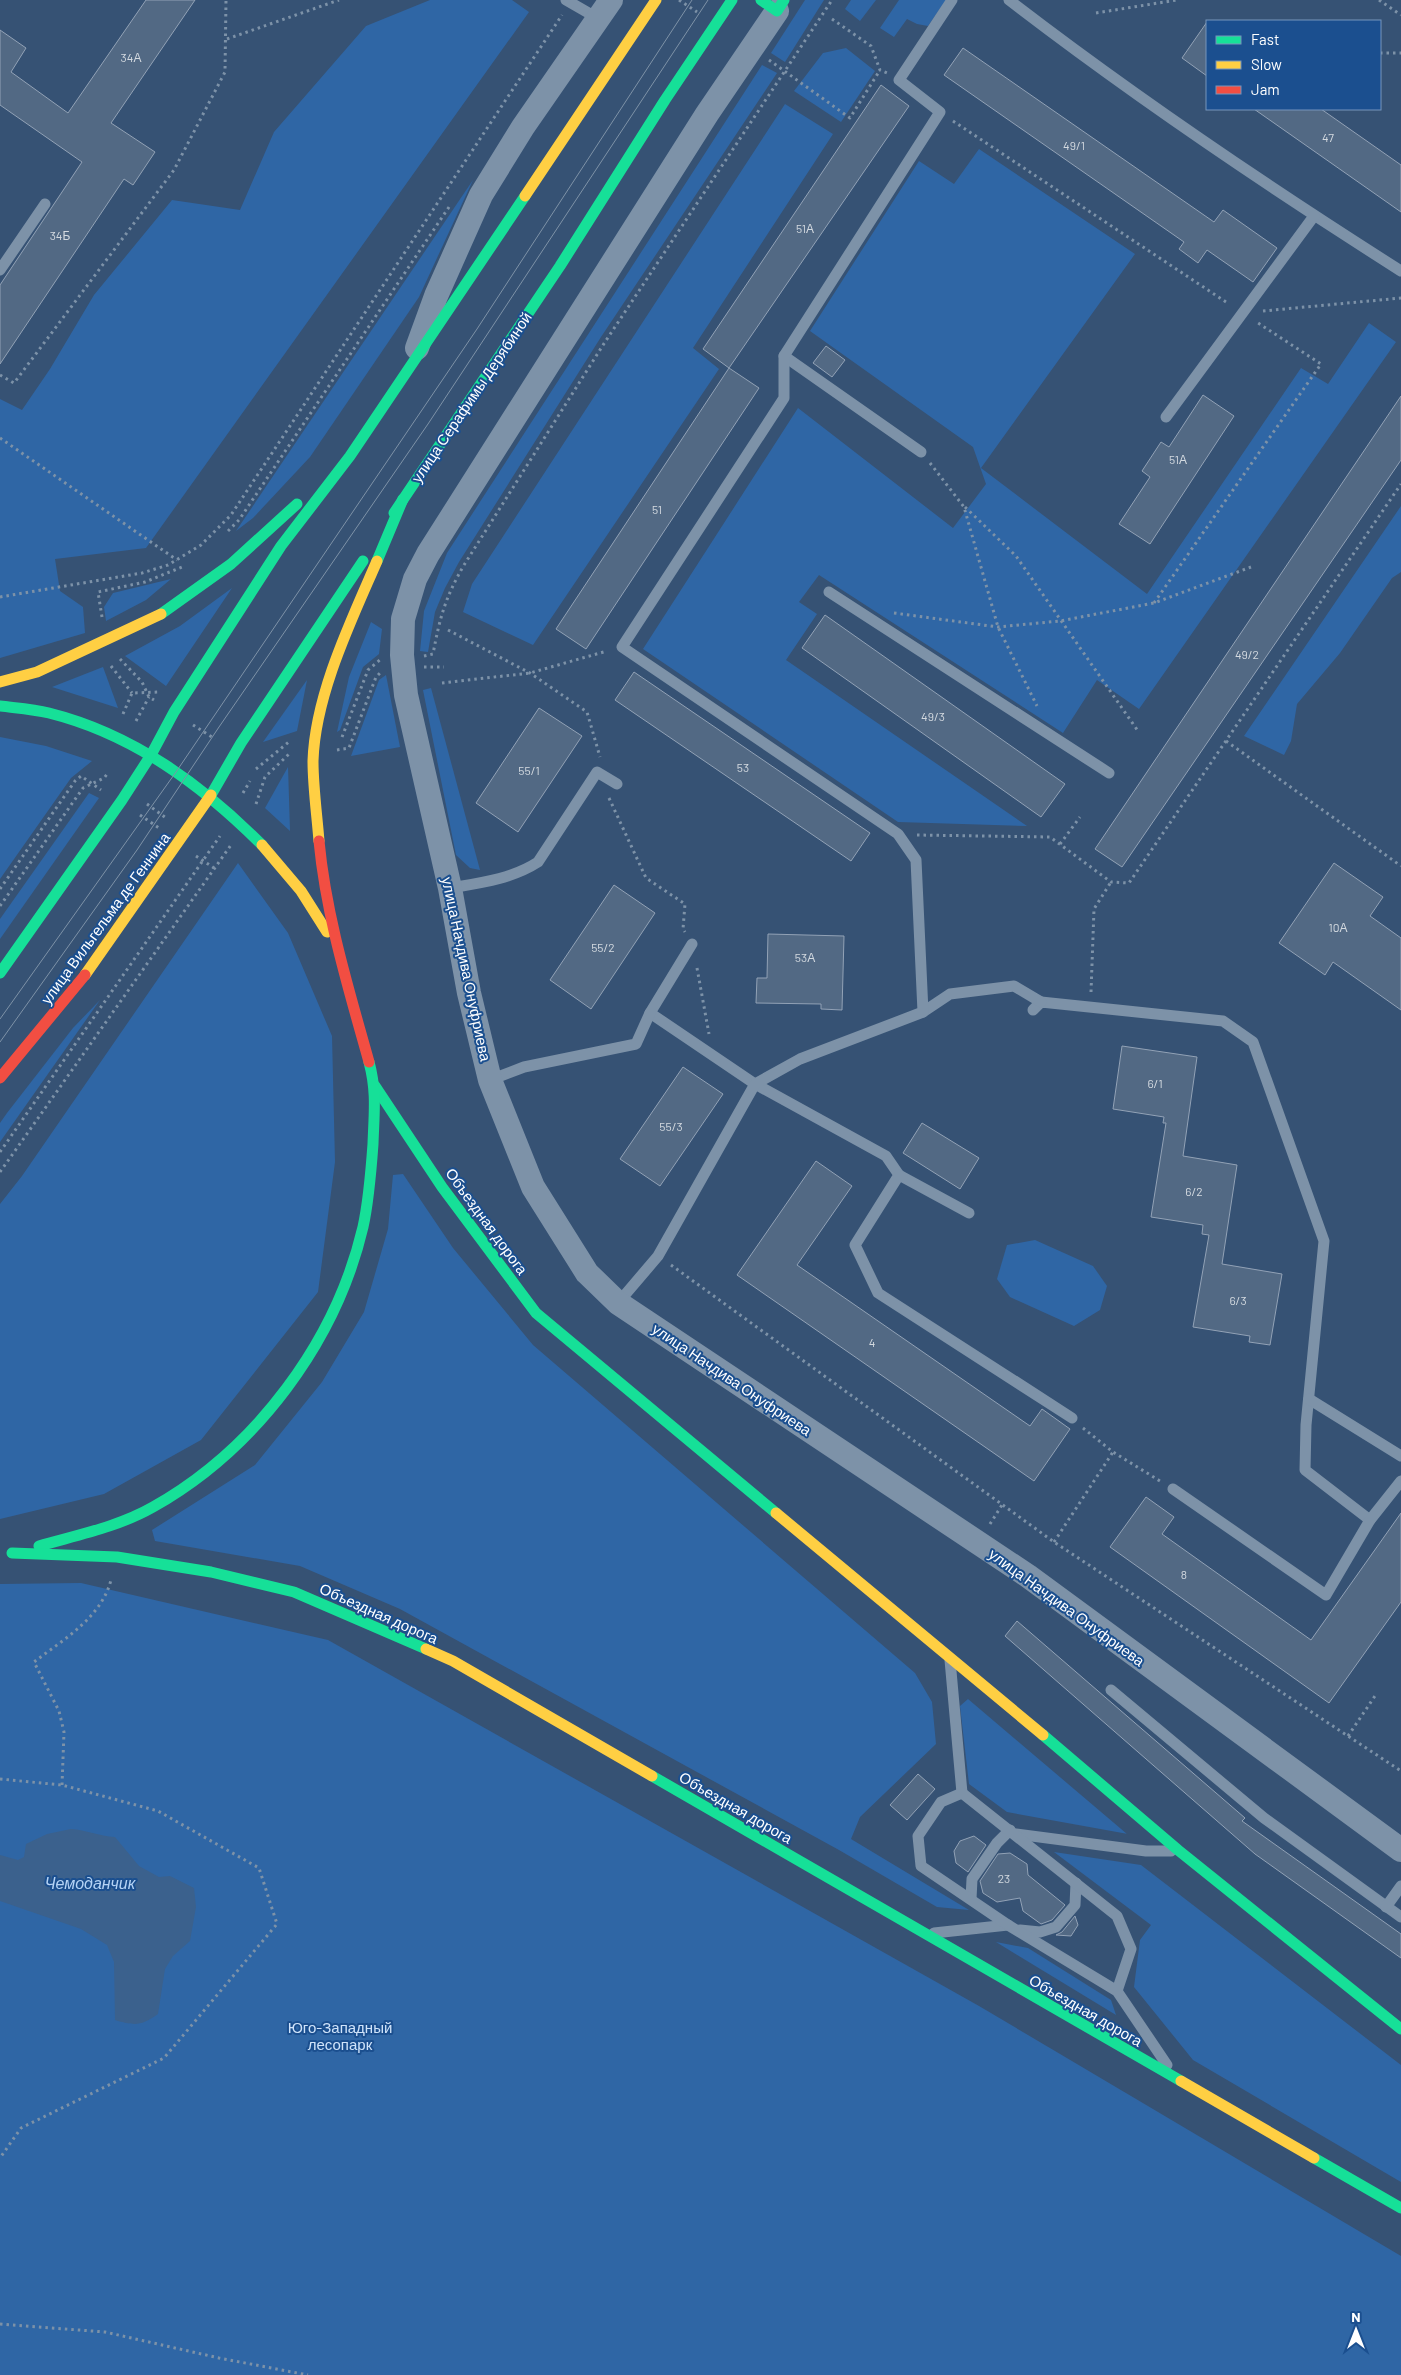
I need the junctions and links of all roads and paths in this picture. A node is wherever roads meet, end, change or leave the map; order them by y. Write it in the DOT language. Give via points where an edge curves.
graph roads {
  1 [pos="226,0"];
  2 [pos="339,0"];
  3 [pos="656,0"];
  4 [pos="679,0"];
  5 [pos="732,0"];
  6 [pos="832,0"];
  7 [pos="952,0"];
  8 [pos="1009,0"];
  9 [pos="1177,0"];
  10 [pos="1379,0"];
  11 [pos="569,1"];
  12 [pos="774,4"];
  13 [pos="605,10"];
  14 [pos="1096,13"];
  15 [pos="1401,15"];
  16 [pos="832,19"];
  17 [pos="715,26"];
  18 [pos="227,39"];
  19 [pos="751,49"];
  20 [pos="1381,53"];
  21 [pos="1401,53"];
  22 [pos="880,70"];
  23 [pos="785,71"];
  24 [pos="899,80"];
  25 [pos="940,112"];
  26 [pos="454,199"];
  27 [pos="45,204"];
  28 [pos="1314,216"];
  29 [pos="0,270"];
  30 [pos="1401,272"];
  31 [pos="1401,298"];
  32 [pos="1243,313"];
  33 [pos="784,356"];
  34 [pos="408,372"];
  35 [pos="0,375"];
  36 [pos="1166,417"];
  37 [pos="0,438"];
  38 [pos="921,452"];
  39 [pos="350,456"];
  40 [pos="1401,484"];
  41 [pos="403,499"];
  42 [pos="964,507"];
  43 [pos="226,533"];
  44 [pos="176,560"];
  45 [pos="189,562"];
  46 [pos="1251,567"];
  47 [pos="98,592"];
  48 [pos="829,592"];
  49 [pos="0,597"];
  50 [pos="1154,603"];
  51 [pos="893,613"];
  52 [pos="1060,621"];
  53 [pos="998,627"];
  54 [pos="448,630"];
  55 [pos="622,647"];
  56 [pos="433,654"];
  57 [pos="107,661"];
  58 [pos="530,673"];
  59 [pos="0,682"];
  60 [pos="442,683"];
  61 [pos="162,692"];
  62 [pos="132,693"];
  63 [pos="149,696"];
  64 [pos="0,706"];
  65 [pos="174,712"];
  66 [pos="123,714"];
  67 [pos="1138,731"];
  68 [pos="1051,736"];
  69 [pos="1226,741"];
  70 [pos="235,753"];
  71 [pos="150,755"];
  72 [pos="256,768"];
  73 [pos="597,772"];
  74 [pos="1110,774"];
  75 [pos="90,784"];
  76 [pos="617,784"];
  77 [pos="211,795"];
  78 [pos="125,796"];
  79 [pos="1080,817"];
  80 [pos="186,832"];
  81 [pos="898,834"];
  82 [pos="178,843"];
  83 [pos="1060,844"];
  84 [pos="204,861"];
  85 [pos="1401,866"];
  86 [pos="1112,882"];
  87 [pos="450,888"];
  88 [pos="0,889"];
  89 [pos="0,906"];
  90 [pos="692,944"];
  91 [pos="341,958"];
  92 [pos="0,973"];
  93 [pos="1091,1008"];
  94 [pos="923,1012"];
  95 [pos="650,1013"];
  96 [pos="713,1056"];
  97 [pos="0,1078"];
  98 [pos="490,1080"];
  99 [pos="755,1084"];
  100 [pos="375,1086"];
  101 [pos="0,1152"];
  102 [pos="0,1172"];
  103 [pos="899,1175"];
  104 [pos="969,1213"];
  105 [pos="658,1256"];
  106 [pos="618,1302"];
  107 [pos="1309,1399"];
  108 [pos="1072,1418"];
  109 [pos="1113,1452"];
  110 [pos="1401,1456"];
  111 [pos="1401,1481"];
  112 [pos="1174,1489"];
  113 [pos="1002,1505"];
  114 [pos="1370,1520"];
  115 [pos="989,1525"];
  116 [pos="1054,1542"];
  117 [pos="12,1553"];
  118 [pos="0,1554"];
  119 [pos="117,1557"];
  120 [pos="949,1655"];
  121 [pos="1112,1690"];
  122 [pos="1377,1692"];
  123 [pos="1348,1736"];
  124 [pos="1401,1771"];
  125 [pos="0,1779"];
  126 [pos="62,1785"];
  127 [pos="962,1793"];
  128 [pos="1013,1832"];
  129 [pos="1178,1850"];
  130 [pos="1401,1850"];
  131 [pos="1076,1883"];
  132 [pos="1401,1886"];
  133 [pos="971,1899"];
  134 [pos="1386,1907"];
  135 [pos="1401,1917"];
  136 [pos="1012,1927"];
  137 [pos="924,1934"];
  138 [pos="1117,1991"];
  139 [pos="1401,2029"];
  140 [pos="1177,2079"];
  141 [pos="0,2158"];
  142 [pos="1401,2208"];
  143 [pos="0,2324"];
  144 [pos="308,2375"];
  1 -- 18 [label="path"];
  2 -- 18 [label="path"];
  3 -- 34 [label="main road"];
  4 -- 17 [label="path"];
  5 -- 17 [label="main road, улица Серафимы Дерябиной"];
  6 -- 23 [label="path"];
  7 -- 24 [label="lane"];
  8 -- 28 [label="lane" via="1072,48"];
  9 -- 14 [label="path"];
  10 -- 15 [label="path"];
  11 -- 13 [label="lane"];
  11 -- 44 [label="path" via="231,514 201,545"];
  12 -- 19 [label="street"];
  13 -- 34 [label="street" via="523,127 481,194 436,296"];
  16 -- 22 [label="path" via="871,46"];
  17 -- 41 [label="main road, улица Серафимы Дерябиной" via="560,266"];
  18 -- 35 [label="path" via="225,72 174,170 14,383"];
  19 -- 23 [label="path"];
  19 -- 87 [label="street, улица Начдива Онуфриева" via="701,122 428,554 416,579 403,619 406,696"];
  20 -- 21 [label="path"];
  22 -- 23 [label="path" via="850,118"];
  22 -- 24 [label="path"];
  23 -- 56 [label="path" via="605,342 464,565 440,614"];
  24 -- 25 [label="lane"];
  25 -- 32 [label="path"];
  25 -- 33 [label="lane"];
  26 -- 43 [label="path" via="238,520"];
  27 -- 29 [label="lane"];
  28 -- 30 [label="lane"];
  28 -- 32 [label="lane"];
  31 -- 32 [label="path"];
  32 -- 36 [label="lane"];
  32 -- 50 [label="path" via="1321,364"];
  33 -- 38 [label="lane"];
  33 -- 55 [label="lane" via="784,398"];
  34 -- 39 [label="main road"];
  37 -- 44 [label="path"];
  38 -- 42 [label="path"];
  39 -- 59 [label="main road" via="231,564 154,619 37,672"];
  39 -- 65 [label="main road" via="281,546"];
  40 -- 69 [label="path"];
  41 -- 70 [label="main road, улица Серафимы Дерябиной"];
  41 -- 91 [label="main road" via="333,664 315,737 313,786 322,872"];
  42 -- 52 [label="path" via="1016,556"];
  42 -- 53 [label="path"];
  44 -- 49 [label="path" via="142,573"];
  45 -- 47 [label="path" via="172,573 145,582"];
  46 -- 50 [label="path"];
  48 -- 68 [label="lane"];
  50 -- 52 [label="path"];
  51 -- 53 [label="path"];
  52 -- 53 [label="path"];
  52 -- 67 [label="path"];
  53 -- 68 [label="path"];
  54 -- 58 [label="path"];
  55 -- 58 [label="path"];
  55 -- 81 [label="lane"];
  57 -- 62 [label="path"];
  58 -- 60 [label="path"];
  58 -- 73 [label="path" via="587,712 601,755"];
  61 -- 62 [label="path"];
  62 -- 66 [label="path"];
  63 -- 65 [label="path"];
  64 -- 71 [label="main road" via="22,707 82,723"];
  65 -- 70 [label="path"];
  65 -- 71 [label="main road"];
  68 -- 74 [label="lane"];
  69 -- 85 [label="path"];
  69 -- 86 [label="path" via="1129,882"];
  70 -- 72 [label="path"];
  70 -- 77 [label="main road, улица Серафимы Дерябиной"];
  71 -- 77 [label="main road"];
  71 -- 78 [label="main road"];
  73 -- 76 [label="lane"];
  73 -- 87 [label="lane" via="538,862 526,870 486,882"];
  73 -- 90 [label="path" via="646,878 685,904 683,929"];
  75 -- 78 [label="path"];
  75 -- 78 [label="path" via="104,778"];
  75 -- 88 [label="path" via="81,776 76,781"];
  75 -- 89 [label="path" via="83,788"];
  77 -- 80 [label="main road, улица Вильгельма де Геннина"];
  77 -- 91 [label="main road" via="276,858 312,905"];
  78 -- 80 [label="path"];
  78 -- 82 [label="path"];
  78 -- 92 [label="main road"];
  79 -- 83 [label="path"];
  80 -- 82 [label="main road, улица Вильгельма де Геннина"];
  80 -- 84 [label="path" via="211,852"];
  81 -- 83 [label="path" via="1050,837"];
  81 -- 94 [label="lane" via="916,860"];
  82 -- 84 [label="path"];
  82 -- 97 [label="main road, улица Вильгельма де Геннина" via="81,980"];
  83 -- 86 [label="path"];
  84 -- 101 [label="path"];
  84 -- 102 [label="path" via="214,868"];
  86 -- 93 [label="path" via="1094,909"];
  87 -- 98 [label="street, улица Начдива Онуфриева" via="469,993"];
  90 -- 95 [label="lane"];
  90 -- 96 [label="path"];
  91 -- 100 [label="main road"];
  93 -- 94 [label="lane" via="1037,1006 1014,986 950,994"];
  93 -- 107 [label="lane" via="1223,1021 1253,1042 1324,1242"];
  94 -- 99 [label="lane" via="800,1059"];
  95 -- 96 [label="lane"];
  95 -- 98 [label="lane" via="636,1044 524,1067"];
  96 -- 99 [label="lane"];
  98 -- 106 [label="street, улица Начдива Онуфриева" via="533,1187 587,1272"];
  99 -- 103 [label="lane" via="886,1156"];
  99 -- 105 [label="lane"];
  100 -- 117 [label="main road" via="371,1180 363,1227 334,1311 288,1388 223,1459 153,1507 107,1527"];
  100 -- 120 [label="main road, Объездная дорога" via="442,1187 536,1313"];
  103 -- 104 [label="lane"];
  103 -- 108 [label="lane" via="855,1246 878,1293"];
  105 -- 106 [label="lane"];
  105 -- 113 [label="path"];
  106 -- 130 [label="street, улица Начдива Онуфриева" via="1028,1576"];
  107 -- 110 [label="lane"];
  107 -- 114 [label="lane" via="1305,1470"];
  108 -- 109 [label="path"];
  109 -- 112 [label="path"];
  109 -- 116 [label="path"];
  111 -- 114 [label="lane"];
  112 -- 114 [label="lane" via="1326,1595"];
  113 -- 115 [label="path"];
  113 -- 116 [label="path"];
  116 -- 123 [label="path"];
  117 -- 118 [label="main road"];
  117 -- 119 [label="main road, Объездная дорога"];
  119 -- 126 [label="path" via="108,1589 92,1616 34,1662 59,1711"];
  119 -- 137 [label="main road, Объездная дорога" via="211,1572 294,1592 453,1662"];
  120 -- 127 [label="lane"];
  120 -- 129 [label="main road, Объездная дорога"];
  121 -- 134 [label="lane" via="1264,1818"];
  122 -- 123 [label="path"];
  123 -- 124 [label="path"];
  125 -- 126 [label="path"];
  126 -- 141 [label="path" via="158,1811 259,1868 277,1924 164,2058 21,2128"];
  127 -- 128 [label="lane"];
  127 -- 133 [label="lane" via="942,1802 918,1836 922,1866"];
  128 -- 129 [label="lane" via="1146,1852"];
  128 -- 131 [label="lane"];
  128 -- 133 [label="lane" via="997,1843 972,1879"];
  129 -- 139 [label="main road, Объездная дорога"];
  131 -- 136 [label="lane" via="1075,1904 1056,1927 1040,1932"];
  131 -- 138 [label="lane" via="1117,1916 1131,1949"];
  132 -- 134 [label="lane"];
  133 -- 136 [label="lane"];
  134 -- 135 [label="lane"];
  136 -- 137 [label="lane"];
  136 -- 138 [label="lane"];
  137 -- 140 [label="main road, Объездная дорога"];
  138 -- 140 [label="lane"];
  140 -- 142 [label="main road, Объездная дорога"];
  143 -- 144 [label="path" via="105,2332"];
}
